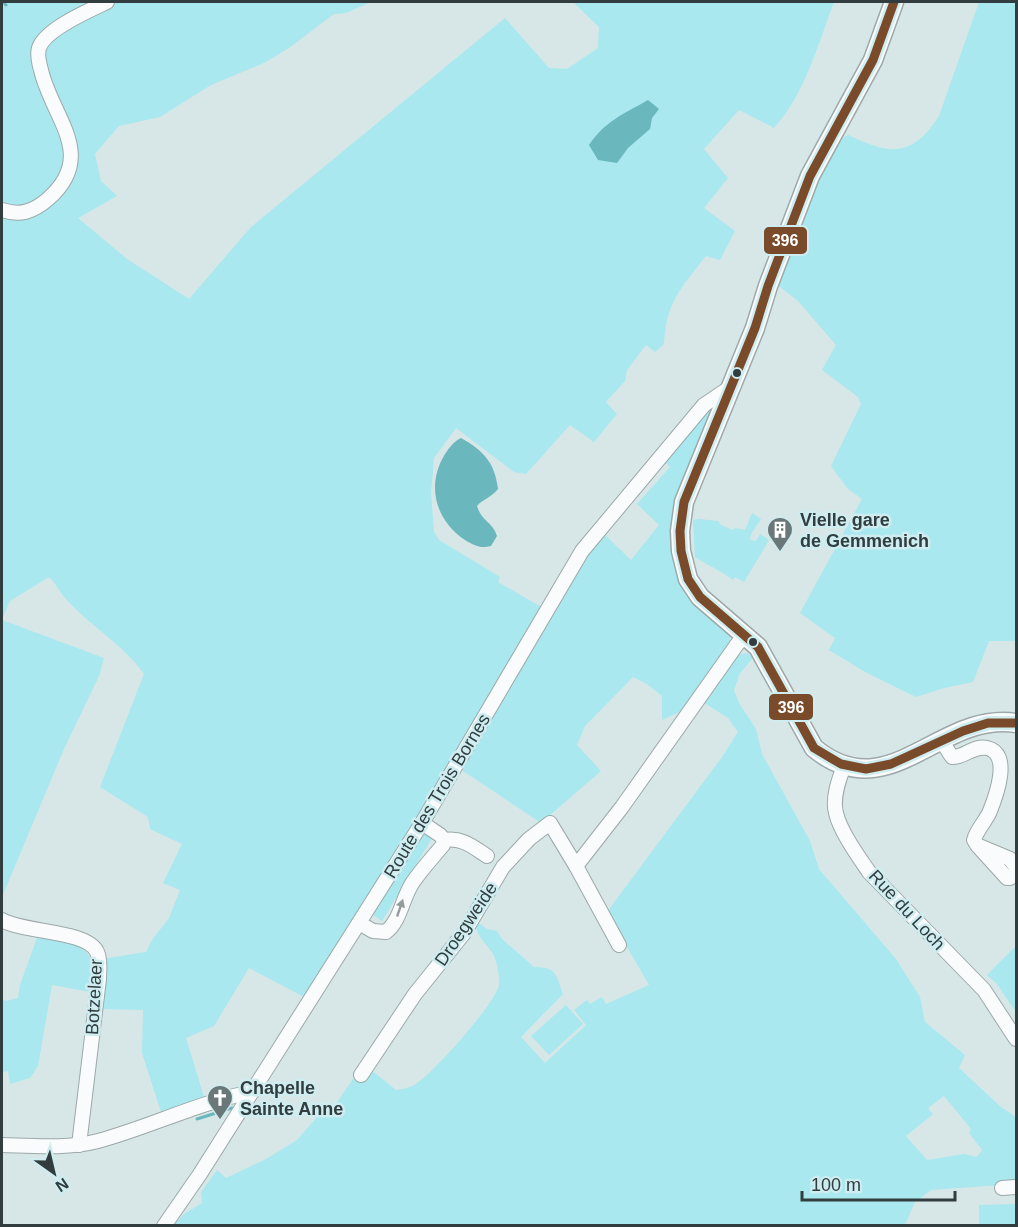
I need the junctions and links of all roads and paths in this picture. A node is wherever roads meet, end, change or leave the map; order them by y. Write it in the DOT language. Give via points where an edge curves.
graph roads {
  1 [pos="107,2"];
  2 [pos="894,2"];
  3 [pos="2,210"];
  4 [pos="732,385"];
  5 [pos="747,636"];
  6 [pos="1017,723"];
  7 [pos="941,740"];
  8 [pos="844,766"];
  9 [pos="422,823"];
  10 [pos="444,840"];
  11 [pos="977,846"];
  12 [pos="487,856"];
  13 [pos="576,866"];
  14 [pos="1017,867"];
  15 [pos="1017,872"];
  16 [pos="2,920"];
  17 [pos="358,923"];
  18 [pos="620,945"];
  19 [pos="1017,1039"];
  20 [pos="361,1075"];
  21 [pos="252,1092"];
  22 [pos="2,1145"];
  23 [pos="79,1145"];
  24 [pos="164,1226"];
  1 -- 3 [label="street" via="54,31 39,46 44,82 70,143 68,172 60,188 39,207 20,214"];
  2 -- 4 [label="main road" via="873,60 810,176"];
  4 -- 5 [label="main road" via="684,502 681,551 694,589"];
  4 -- 9 [label="street, Route des Trois Bornes" via="704,405 582,551"];
  5 -- 8 [label="main road" via="764,656 814,748"];
  5 -- 13 [label="street" via="738,643"];
  6 -- 7 [label="main road" via="973,725"];
  7 -- 8 [label="main road" via="883,767"];
  7 -- 11 [label="street" via="952,757 975,748 994,751 1002,767 990,812 975,836"];
  8 -- 19 [label="street, Rue du Loch" via="837,783 835,812 855,851 869,872 984,990"];
  9 -- 10 [label="street"];
  9 -- 17 [label="street, Route des Trois Bornes"];
  10 -- 12 [label="street" via="463,841"];
  17 -- 10 [label="street, one-way" via="373,931 387,932 393,927 403,899"];
  11 -- 14 [label="street" via="1010,859"];
  11 -- 15 [label="street" via="1007,878"];
  13 -- 18 [label="street, Droegweide"];
  13 -- 20 [label="street, Droegweide" via="550,823 514,854 464,933 415,994"];
  16 -- 23 [label="street, Botzelaer" via="23,928 68,934 88,942 97,951 99,980"];
  17 -- 21 [label="street, Route des Trois Bornes"];
  21 -- 23 [label="street"];
  21 -- 24 [label="street, Route des Trois Bornes"];
  22 -- 23 [label="street"];
}
